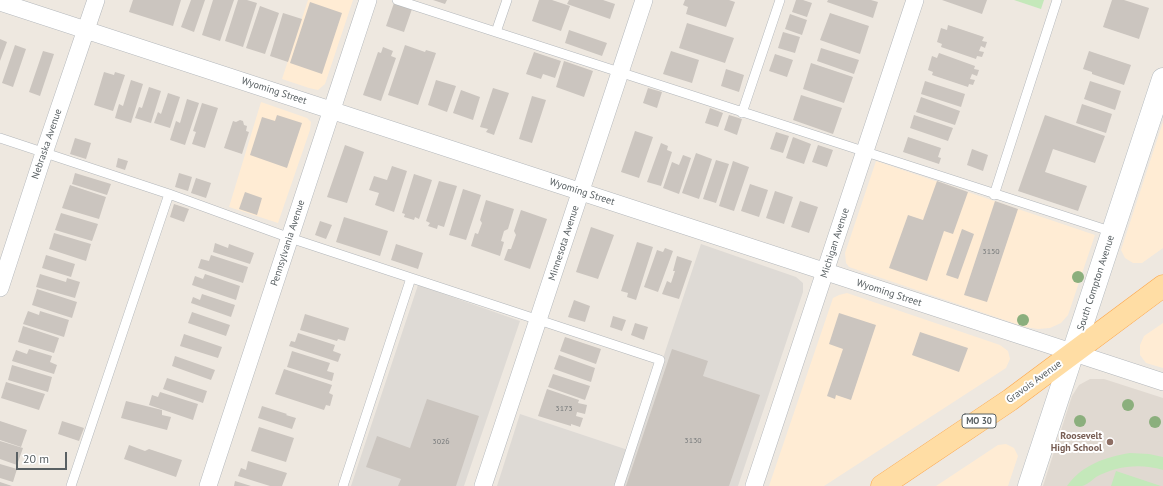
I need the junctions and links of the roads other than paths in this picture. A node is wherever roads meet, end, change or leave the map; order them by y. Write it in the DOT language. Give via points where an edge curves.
graph roads {
  1 [pos="96,0"];
  2 [pos="368,0"];
  3 [pos="397,0"];
  4 [pos="507,0"];
  5 [pos="644,0"];
  6 [pos="780,0"];
  7 [pos="915,0"];
  8 [pos="1057,0"];
  9 [pos="0,2"];
  10 [pos="86,30"];
  11 [pos="496,32"];
  12 [pos="620,73"];
  13 [pos="1163,79"];
  14 [pos="332,110"];
  15 [pos="742,112"];
  16 [pos="0,138"];
  17 [pos="44,152"];
  18 [pos="864,152"];
  19 [pos="581,191"];
  20 [pos="169,194"];
  21 [pos="994,195"];
  22 [pos="1113,232"];
  23 [pos="290,238"];
  24 [pos="825,271"];
  25 [pos="411,278"];
  26 [pos="1163,286"];
  27 [pos="0,288"];
  28 [pos="539,320"];
  29 [pos="1073,353"];
  30 [pos="1163,382"];
  31 [pos="888,484"];
  32 [pos="71,486"];
  33 [pos="208,486"];
  34 [pos="343,486"];
  35 [pos="483,486"];
  36 [pos="619,486"];
  37 [pos="754,486"];
  38 [pos="1029,486"];
  1 -- 10 [label="street, Nebraska Avenue"];
  2 -- 14 [label="street, Pennsylvania Avenue"];
  3 -- 11 [label="lane"];
  4 -- 11 [label="lane"];
  5 -- 12 [label="street, Minnesota Avenue"];
  6 -- 15 [label="lane"];
  7 -- 18 [label="street, Michigan Avenue"];
  8 -- 21 [label="lane"];
  9 -- 10 [label="street, Wyoming Street"];
  10 -- 14 [label="street, Wyoming Street"];
  10 -- 17 [label="street, Nebraska Avenue"];
  11 -- 12 [label="lane"];
  12 -- 15 [label="lane"];
  12 -- 19 [label="street, Minnesota Avenue"];
  13 -- 22 [label="street, South Compton Avenue"];
  14 -- 19 [label="street, Wyoming Street"];
  14 -- 23 [label="street, Pennsylvania Avenue"];
  15 -- 18 [label="lane"];
  16 -- 17 [label="lane"];
  17 -- 20 [label="lane"];
  17 -- 27 [label="street, Nebraska Avenue"];
  18 -- 21 [label="lane"];
  18 -- 24 [label="street, Michigan Avenue"];
  19 -- 24 [label="street, Wyoming Street"];
  19 -- 28 [label="street, Minnesota Avenue"];
  20 -- 23 [label="lane"];
  20 -- 32 [label="lane"];
  21 -- 22 [label="lane"];
  22 -- 29 [label="street, South Compton Avenue"];
  23 -- 25 [label="lane"];
  23 -- 33 [label="street, Pennsylvania Avenue"];
  24 -- 29 [label="street, Wyoming Street"];
  24 -- 37 [label="street, Michigan Avenue"];
  25 -- 28 [label="lane"];
  25 -- 34 [label="lane"];
  26 -- 29 [label="main road, Gravois Avenue / MO 30"];
  28 -- 35 [label="street, Minnesota Avenue"];
  28 -- 36 [label="lane" via="660,360"];
  29 -- 30 [label="street, Wyoming Street"];
  29 -- 31 [label="main road, Gravois Avenue / MO 30"];
  29 -- 38 [label="street, South Compton Avenue"];
}
